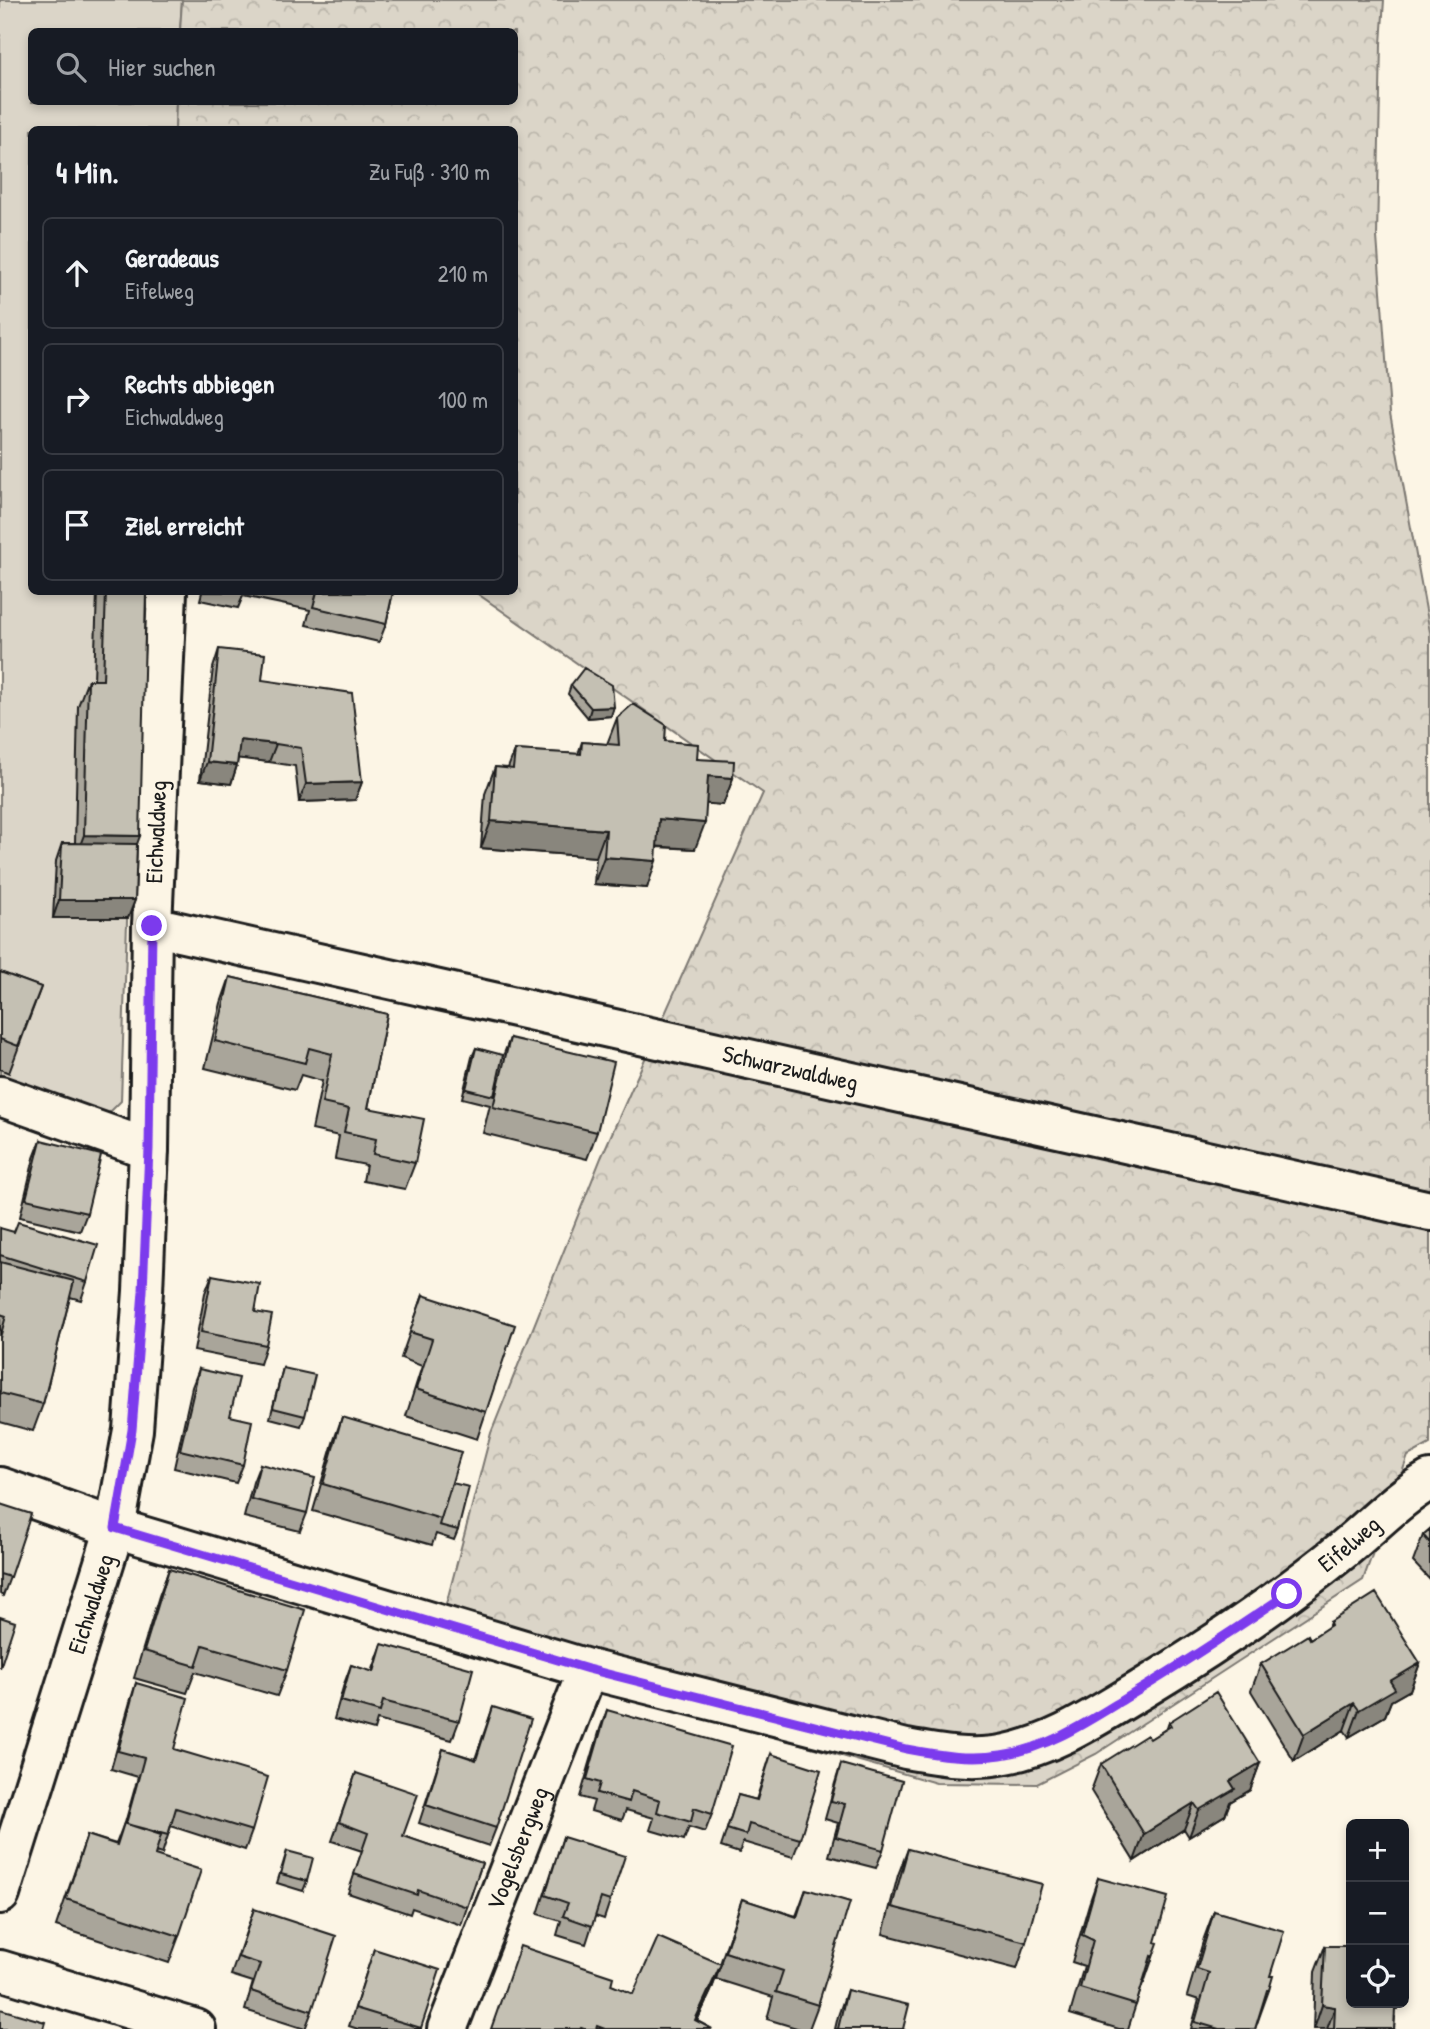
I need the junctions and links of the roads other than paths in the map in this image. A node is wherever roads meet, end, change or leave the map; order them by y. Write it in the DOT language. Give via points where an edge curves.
graph roads {
  1 [pos="167,595"];
  2 [pos="152,926"];
  3 [pos="0,1096"];
  4 [pos="149,1149"];
  5 [pos="1430,1211"];
  6 [pos="1430,1480"];
  7 [pos="0,1487"];
  8 [pos="115,1528"];
  9 [pos="588,1669"];
  10 [pos="0,1895"];
  11 [pos="0,1970"];
  12 [pos="196,2029"];
  13 [pos="447,2029"];
  1 -- 2 [label="street, Eichwaldweg"];
  2 -- 4 [label="street, Eichwaldweg"];
  2 -- 5 [label="street, Schwarzwaldweg"];
  3 -- 4 [label="street"];
  4 -- 8 [label="street, Eichwaldweg" via="132,1430"];
  6 -- 9 [label="street, Eifelweg" via="1413,1489 1287,1594 1226,1636 1088,1721 1044,1744 1002,1755 970,1758 906,1749"];
  7 -- 8 [label="street, Eifelweg"];
  8 -- 9 [label="street, Eifelweg"];
  8 -- 10 [label="street, Eichwaldweg"];
  9 -- 13 [label="street, Vogelsbergweg"];
  11 -- 12 [label="street"];
}
